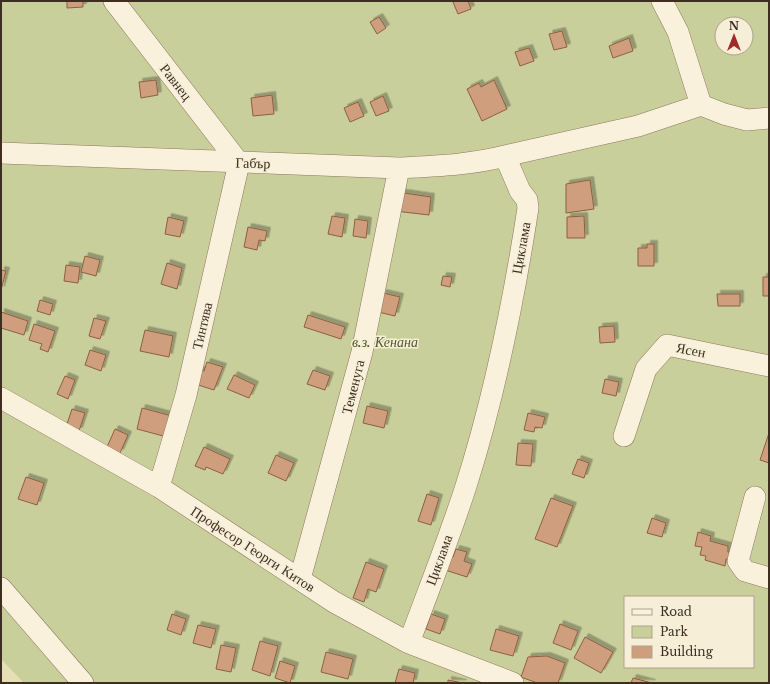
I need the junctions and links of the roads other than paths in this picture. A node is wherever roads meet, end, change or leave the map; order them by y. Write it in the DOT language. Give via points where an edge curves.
graph roads {
  1 [pos="114,1"];
  2 [pos="662,1"];
  3 [pos="701,105"];
  4 [pos="769,118"];
  5 [pos="1,153"];
  6 [pos="505,156"];
  7 [pos="238,163"];
  8 [pos="399,168"];
  9 [pos="769,366"];
  10 [pos="1,398"];
  11 [pos="624,436"];
  12 [pos="159,487"];
  13 [pos="755,497"];
  14 [pos="769,578"];
  15 [pos="300,579"];
  16 [pos="1,588"];
  17 [pos="409,643"];
  18 [pos="83,683"];
  19 [pos="513,683"];
  1 -- 7 [label="street, Равнец"];
  2 -- 3 [label="street" via="678,32"];
  3 -- 4 [label="street" via="747,120"];
  3 -- 6 [label="street" via="638,126"];
  5 -- 7 [label="street, Габър"];
  6 -- 8 [label="street, Габър" via="487,161"];
  6 -- 17 [label="street, Циклама" via="520,191 527,200 528,208 512,299 484,426 468,480"];
  7 -- 8 [label="street, Габър"];
  7 -- 12 [label="street, Тинтява" via="186,395"];
  8 -- 15 [label="street, Теменуга" via="360,360"];
  9 -- 11 [label="street, Ясен" via="667,345 646,369"];
  10 -- 12 [label="street, Професор Георги Китов"];
  12 -- 15 [label="street, Професор Георги Китов"];
  13 -- 14 [label="street" via="738,561 745,571"];
  15 -- 17 [label="street, Професор Георги Китов" via="334,602"];
  16 -- 18 [label="street"];
  17 -- 19 [label="street, Професор Георги Китов"];
}
